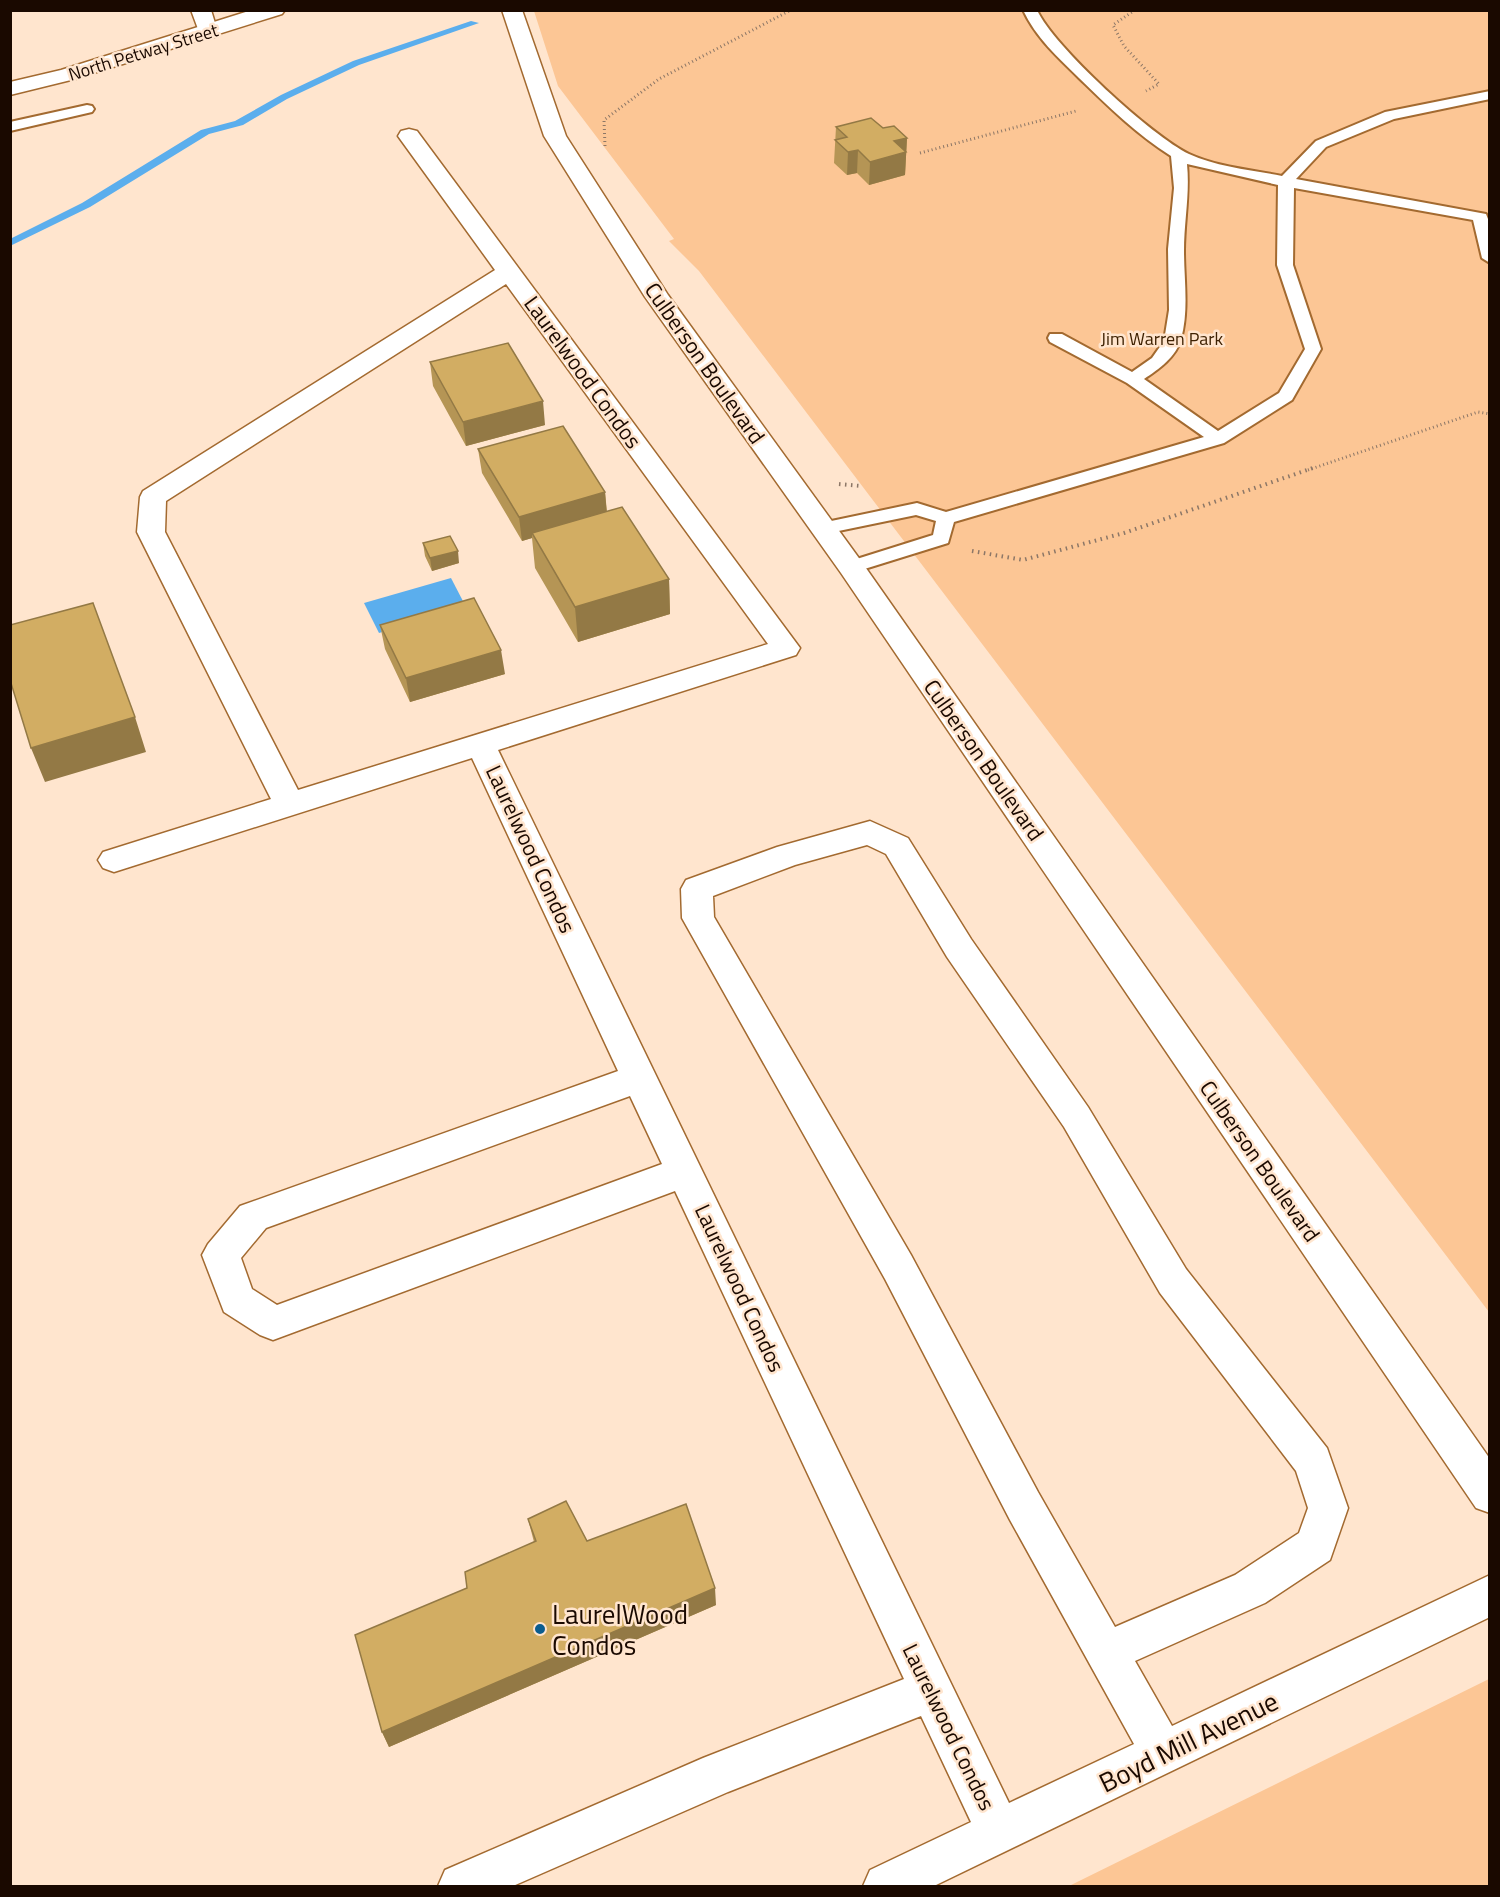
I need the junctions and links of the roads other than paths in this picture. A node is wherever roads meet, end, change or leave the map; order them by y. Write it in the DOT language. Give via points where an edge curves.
graph roads {
  1 [pos="201,10"];
  2 [pos="274,10"];
  3 [pos="512,10"];
  4 [pos="1030,10"];
  5 [pos="208,33"];
  6 [pos="10,89"];
  7 [pos="1490,95"];
  8 [pos="87,109"];
  9 [pos="10,127"];
  10 [pos="409,136"];
  11 [pos="1178,155"];
  12 [pos="1286,182"];
  13 [pos="1485,211"];
  14 [pos="1490,258"];
  15 [pos="509,272"];
  16 [pos="1056,338"];
  17 [pos="1133,379"];
  18 [pos="1218,439"];
  19 [pos="946,518"];
  20 [pos="824,528"];
  21 [pos="851,567"];
  22 [pos="480,744"];
  23 [pos="289,803"];
  24 [pos="114,860"];
  25 [pos="639,1078"];
  26 [pos="684,1172"];
  27 [pos="1490,1494"];
  28 [pos="1490,1595"];
  29 [pos="1106,1653"];
  30 [pos="931,1690"];
  31 [pos="1163,1753"];
  32 [pos="999,1832"];
  33 [pos="461,1887"];
  34 [pos="886,1887"];
  1 -- 5 [label="street"];
  2 -- 5 [label="street, North Petway Street"];
  3 -- 20 [label="street, Culberson Boulevard" via="555,136 657,297"];
  4 -- 11 [label="lane" via="1053,43 1155,139"];
  5 -- 6 [label="street, North Petway Street"];
  7 -- 12 [label="lane" via="1390,116 1321,144"];
  8 -- 9 [label="lane"];
  10 -- 15 [label="street, Laurelwood Condos"];
  11 -- 12 [label="lane"];
  11 -- 17 [label="lane" via="1182,188 1172,341 1158,362"];
  12 -- 13 [label="lane"];
  12 -- 18 [label="lane" via="1285,265 1312,349 1286,396"];
  13 -- 14 [label="lane"];
  15 -- 22 [label="street, Laurelwood Condos" via="786,648"];
  15 -- 23 [label="street, Laurelwood Condos" via="153,497 151,532"];
  16 -- 17 [label="lane"];
  17 -- 18 [label="lane"];
  18 -- 19 [label="lane"];
  19 -- 20 [label="lane" via="917,509"];
  19 -- 21 [label="lane" via="941,539"];
  20 -- 21 [label="street, Culberson Boulevard"];
  21 -- 27 [label="street, Culberson Boulevard"];
  22 -- 23 [label="street, Laurelwood Condos"];
  22 -- 25 [label="street, Laurelwood Condos"];
  23 -- 24 [label="street, Laurelwood Condos"];
  25 -- 26 [label="street, Laurelwood Condos"];
  25 -- 26 [label="street" via="253,1216 221,1255 237,1300 273,1323"];
  26 -- 30 [label="street, Laurelwood Condos"];
  28 -- 31 [label="street, Boyd Mill Avenue"];
  29 -- 29 [label="street" via="898,1267 698,918 697,889 788,855 870,832 897,846 959,948 1076,1117 1173,1281 1313,1461 1328,1508 1315,1546 1250,1589"];
  29 -- 31 [label="street"];
  30 -- 32 [label="street, Laurelwood Condos"];
  30 -- 33 [label="street" via="719,1774"];
  31 -- 32 [label="street, Boyd Mill Avenue"];
  32 -- 34 [label="street, Boyd Mill Avenue"];
}
